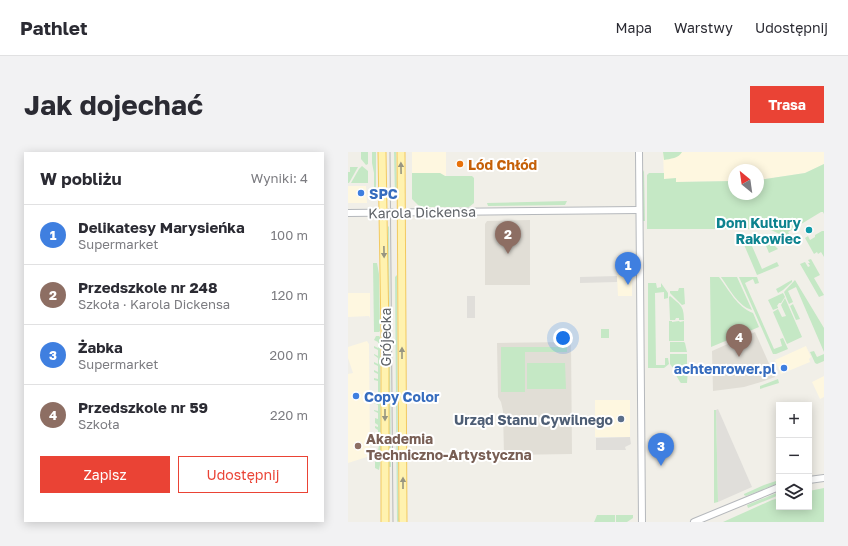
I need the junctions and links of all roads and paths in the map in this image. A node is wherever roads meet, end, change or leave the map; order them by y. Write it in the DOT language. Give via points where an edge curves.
graph roads {
  1 [pos="382,152"];
  2 [pos="401,152"];
  3 [pos="639,152"];
  4 [pos="639,210"];
  5 [pos="348,213"];
  6 [pos="383,213"];
  7 [pos="402,213"];
  8 [pos="824,478"];
  9 [pos="812,480"];
  10 [pos="776,488"];
  11 [pos="385,522"];
  12 [pos="403,522"];
  13 [pos="642,522"];
  14 [pos="694,522"];
  1 -- 6 [label="main road, Grójecka"];
  7 -- 2 [label="main road, Grójecka, one-way"];
  3 -- 4 [label="street"];
  4 -- 7 [label="street, Karola Dickensa"];
  4 -- 13 [label="street"];
  5 -- 6 [label="street, Karola Dickensa"];
  6 -- 7 [label="street, Karola Dickensa"];
  6 -- 11 [label="main road, Grójecka, one-way"];
  12 -- 7 [label="main road, Grójecka, one-way"];
  8 -- 9 [label="street"];
  10 -- 14 [label="street"];
}
